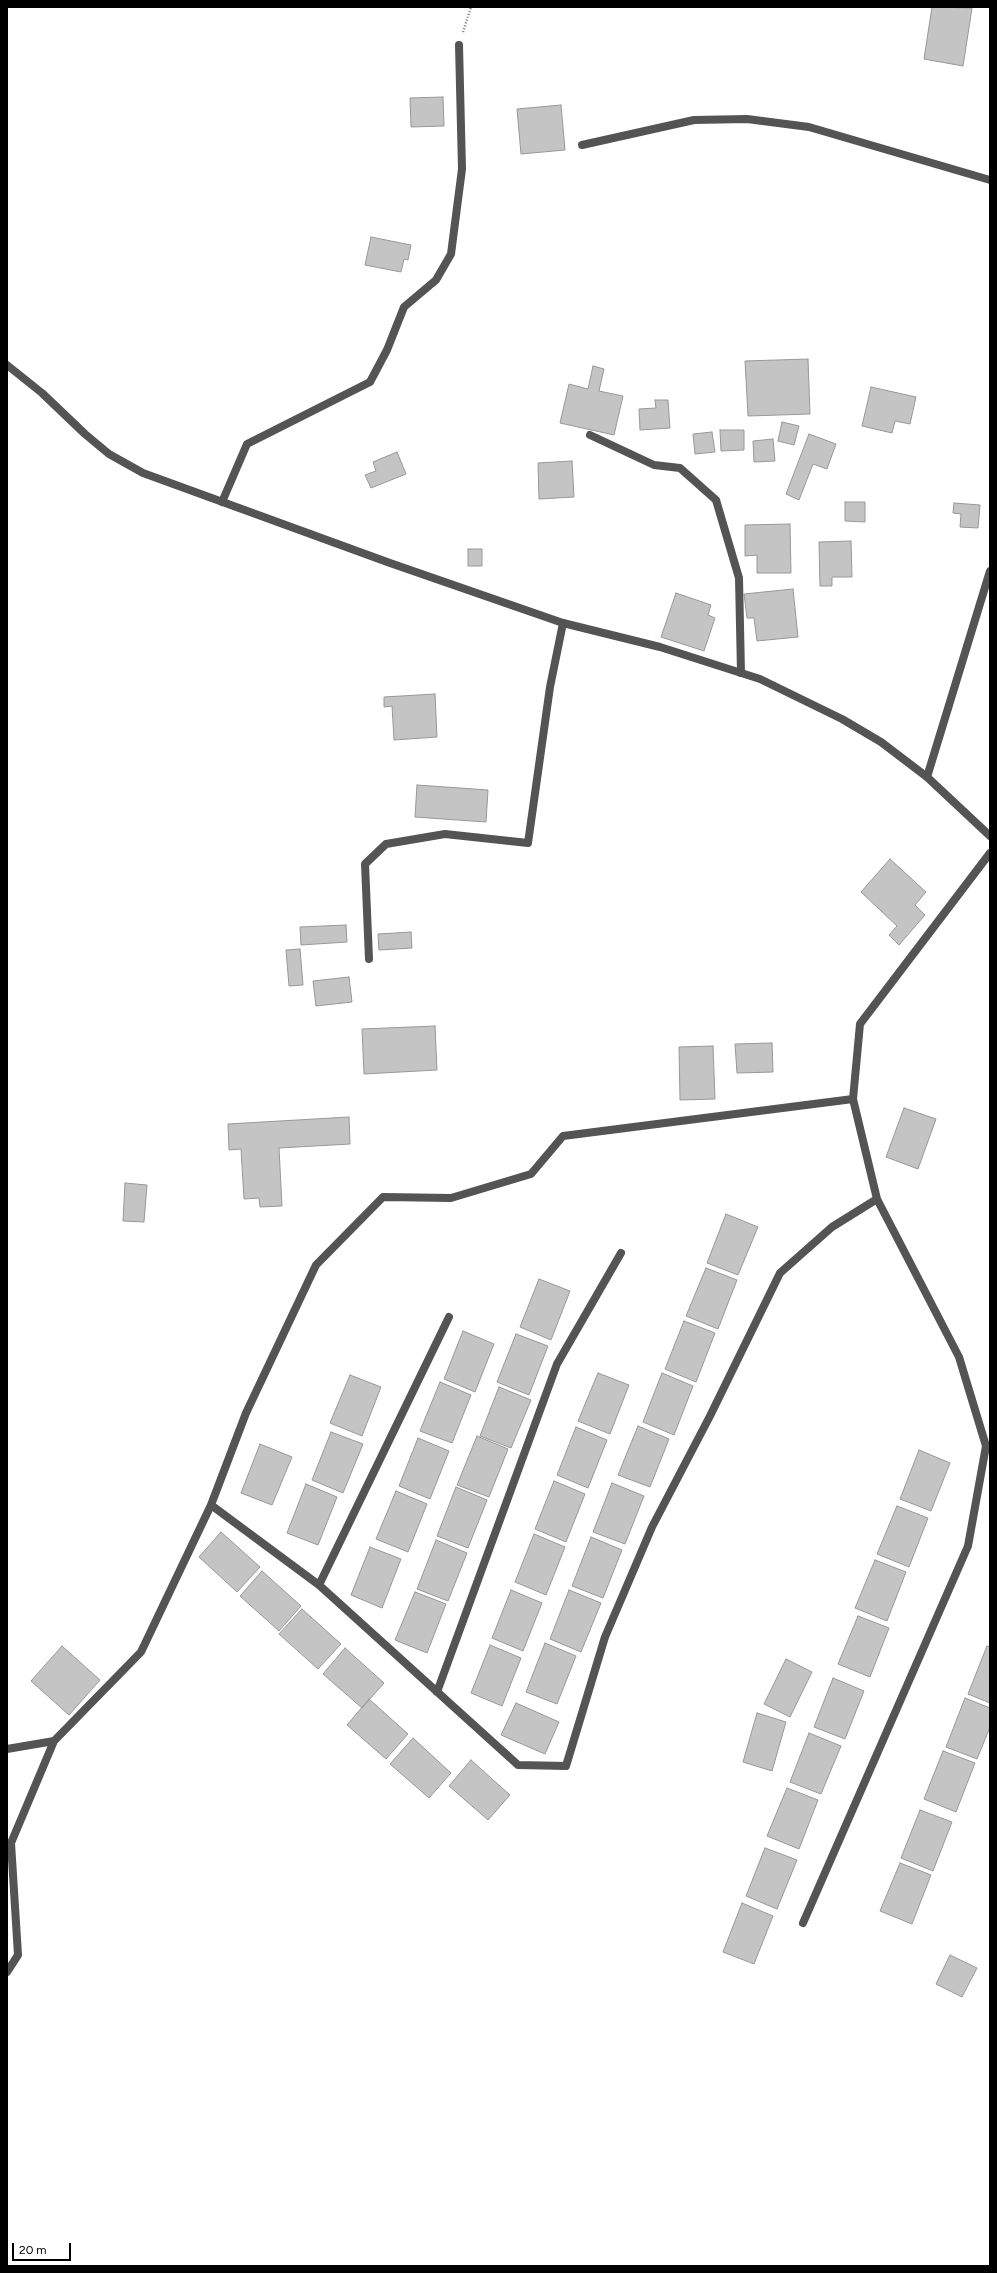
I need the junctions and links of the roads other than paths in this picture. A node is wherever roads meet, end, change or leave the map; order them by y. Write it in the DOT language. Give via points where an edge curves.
graph roads {
  1 [pos="459,46"];
  2 [pos="582,145"];
  3 [pos="990,180"];
  4 [pos="7,365"];
  5 [pos="590,435"];
  6 [pos="222,502"];
  7 [pos="990,571"];
  8 [pos="563,623"];
  9 [pos="741,673"];
  10 [pos="927,777"];
  11 [pos="990,836"];
  12 [pos="990,853"];
  13 [pos="369,959"];
  14 [pos="853,1099"];
  15 [pos="877,1199"];
  16 [pos="620,1253"];
  17 [pos="449,1317"];
  18 [pos="211,1506"];
  19 [pos="319,1585"];
  20 [pos="437,1692"];
  21 [pos="54,1741"];
  22 [pos="7,1749"];
  23 [pos="803,1923"];
  24 [pos="7,1972"];
  1 -- 6 [label="street" via="462,169 451,254 436,280 404,307 387,350 370,382 248,444"];
  2 -- 3 [label="street" via="694,120 747,119 809,127"];
  4 -- 6 [label="street" via="109,454 143,473"];
  5 -- 9 [label="street" via="654,465 680,468 716,500 739,578"];
  6 -- 8 [label="street"];
  7 -- 10 [label="street"];
  8 -- 9 [label="street" via="660,647"];
  8 -- 13 [label="street" via="550,687 528,843 445,834 386,844 365,864"];
  9 -- 10 [label="street" via="760,679 842,720 881,742"];
  10 -- 11 [label="street"];
  12 -- 14 [label="street" via="860,1024"];
  14 -- 15 [label="street"];
  14 -- 18 [label="street" via="563,1136 531,1174 451,1198 384,1197 316,1266 246,1413"];
  15 -- 20 [label="street" via="832,1227 780,1273 728,1381 652,1527 605,1637 566,1766 518,1765"];
  15 -- 23 [label="street" via="959,1357 986,1446 968,1546"];
  16 -- 20 [label="street" via="557,1364"];
  17 -- 19 [label="street"];
  18 -- 19 [label="street"];
  18 -- 21 [label="street" via="141,1652"];
  19 -- 20 [label="street"];
  21 -- 22 [label="street"];
  21 -- 24 [label="street" via="11,1843 18,1955"];
}
